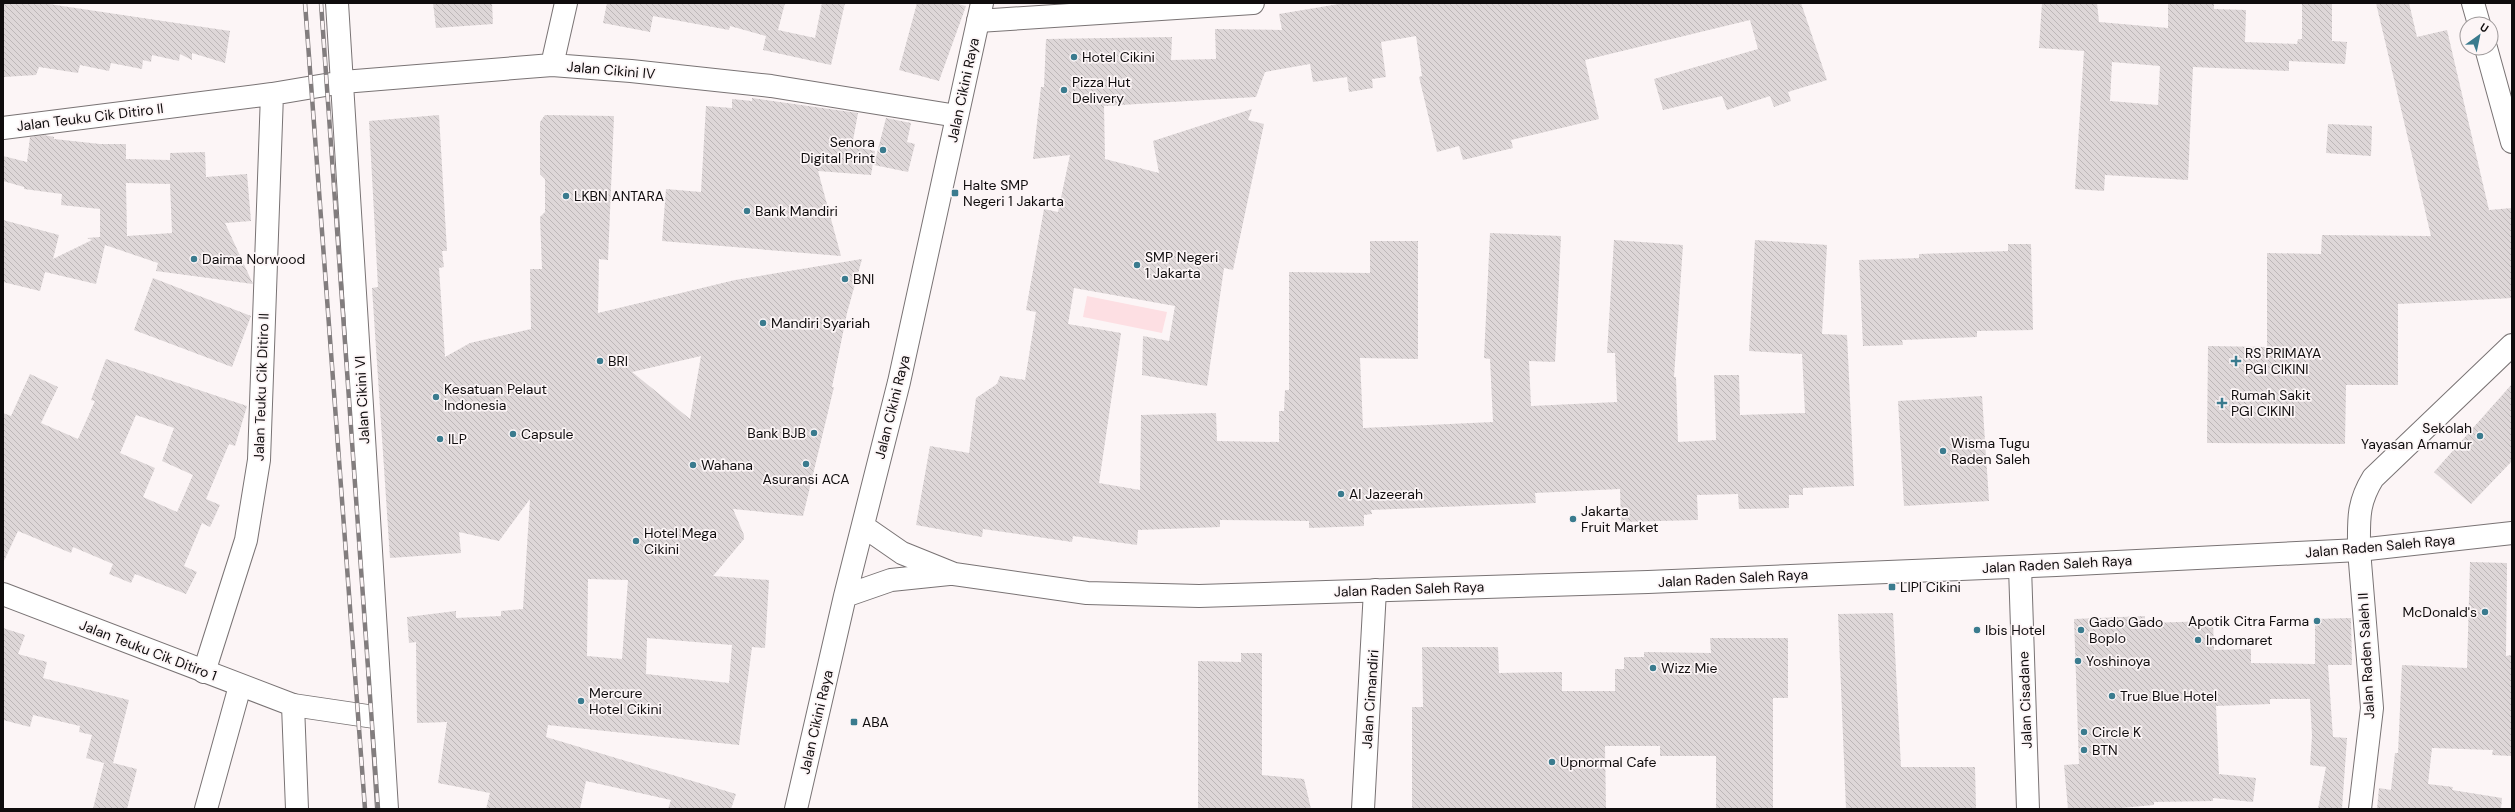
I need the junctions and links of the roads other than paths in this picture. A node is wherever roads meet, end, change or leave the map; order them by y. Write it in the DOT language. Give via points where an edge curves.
graph roads {
  1 [pos="337,3"];
  2 [pos="566,3"];
  3 [pos="1253,3"];
  4 [pos="2473,3"];
  5 [pos="980,12"];
  6 [pos="2477,16"];
  7 [pos="2488,56"];
  8 [pos="552,65"];
  9 [pos="343,82"];
  10 [pos="272,94"];
  11 [pos="956,116"];
  12 [pos="3,128"];
  13 [pos="2512,142"];
  14 [pos="2512,345"];
  15 [pos="862,526"];
  16 [pos="2512,533"];
  17 [pos="2359,550"];
  18 [pos="2020,567"];
  19 [pos="954,574"];
  20 [pos="1375,590"];
  21 [pos="3,594"];
  22 [pos="845,596"];
  23 [pos="204,672"];
  24 [pos="240,686"];
  25 [pos="293,705"];
  26 [pos="381,718"];
  27 [pos="206,809"];
  28 [pos="297,809"];
  29 [pos="387,809"];
  30 [pos="796,809"];
  31 [pos="1363,809"];
  32 [pos="2028,809"];
  33 [pos="2360,809"];
  1 -- 9 [label="street"];
  2 -- 8 [label="street"];
  3 -- 5 [label="street"];
  4 -- 6 [label="street"];
  5 -- 11 [label="street, Jalan Cikini Raya"];
  7 -- 13 [label="street"];
  8 -- 9 [label="street, Jalan Cikini IV"];
  8 -- 11 [label="street, Jalan Cikini IV" via="771,86"];
  9 -- 10 [label="street, Jalan Teuku Cik Ditiro II"];
  9 -- 26 [label="street, Jalan Cikini VI"];
  10 -- 12 [label="street, Jalan Teuku Cik Ditiro II"];
  10 -- 23 [label="street, Jalan Teuku Cik Ditiro II" via="259,460 246,540"];
  11 -- 15 [label="street, Jalan Cikini Raya" via="899,382"];
  14 -- 17 [label="street, Jalan Raden Saleh II" via="2373,478 2364,492 2359,509"];
  15 -- 19 [label="street, Jalan Raden Saleh Raya" via="895,549"];
  15 -- 22 [label="street, Jalan Cikini Raya"];
  16 -- 17 [label="street, Jalan Raden Saleh Raya"];
  17 -- 18 [label="street, Jalan Raden Saleh Raya"];
  17 -- 33 [label="street, Jalan Raden Saleh II" via="2372,708"];
  18 -- 20 [label="street, Jalan Raden Saleh Raya"];
  18 -- 32 [label="street, Jalan Cisadane"];
  19 -- 20 [label="street, Jalan Raden Saleh Raya" via="1087,594 1199,596"];
  19 -- 22 [label="street, Jalan Raden Saleh Raya" via="891,580"];
  20 -- 31 [label="street, Jalan Cimandiri"];
  21 -- 23 [label="street, Jalan Teuku Cik Ditiro 1"];
  22 -- 30 [label="street, Jalan Cikini Raya"];
  23 -- 24 [label="street, Jalan Teuku Cik Ditiro 1"];
  24 -- 25 [label="street, Jalan Teuku Cik Ditiro 1"];
  24 -- 27 [label="street"];
  25 -- 26 [label="street"];
  25 -- 28 [label="street"];
  26 -- 29 [label="street, Jalan Cikini VI"];
}
